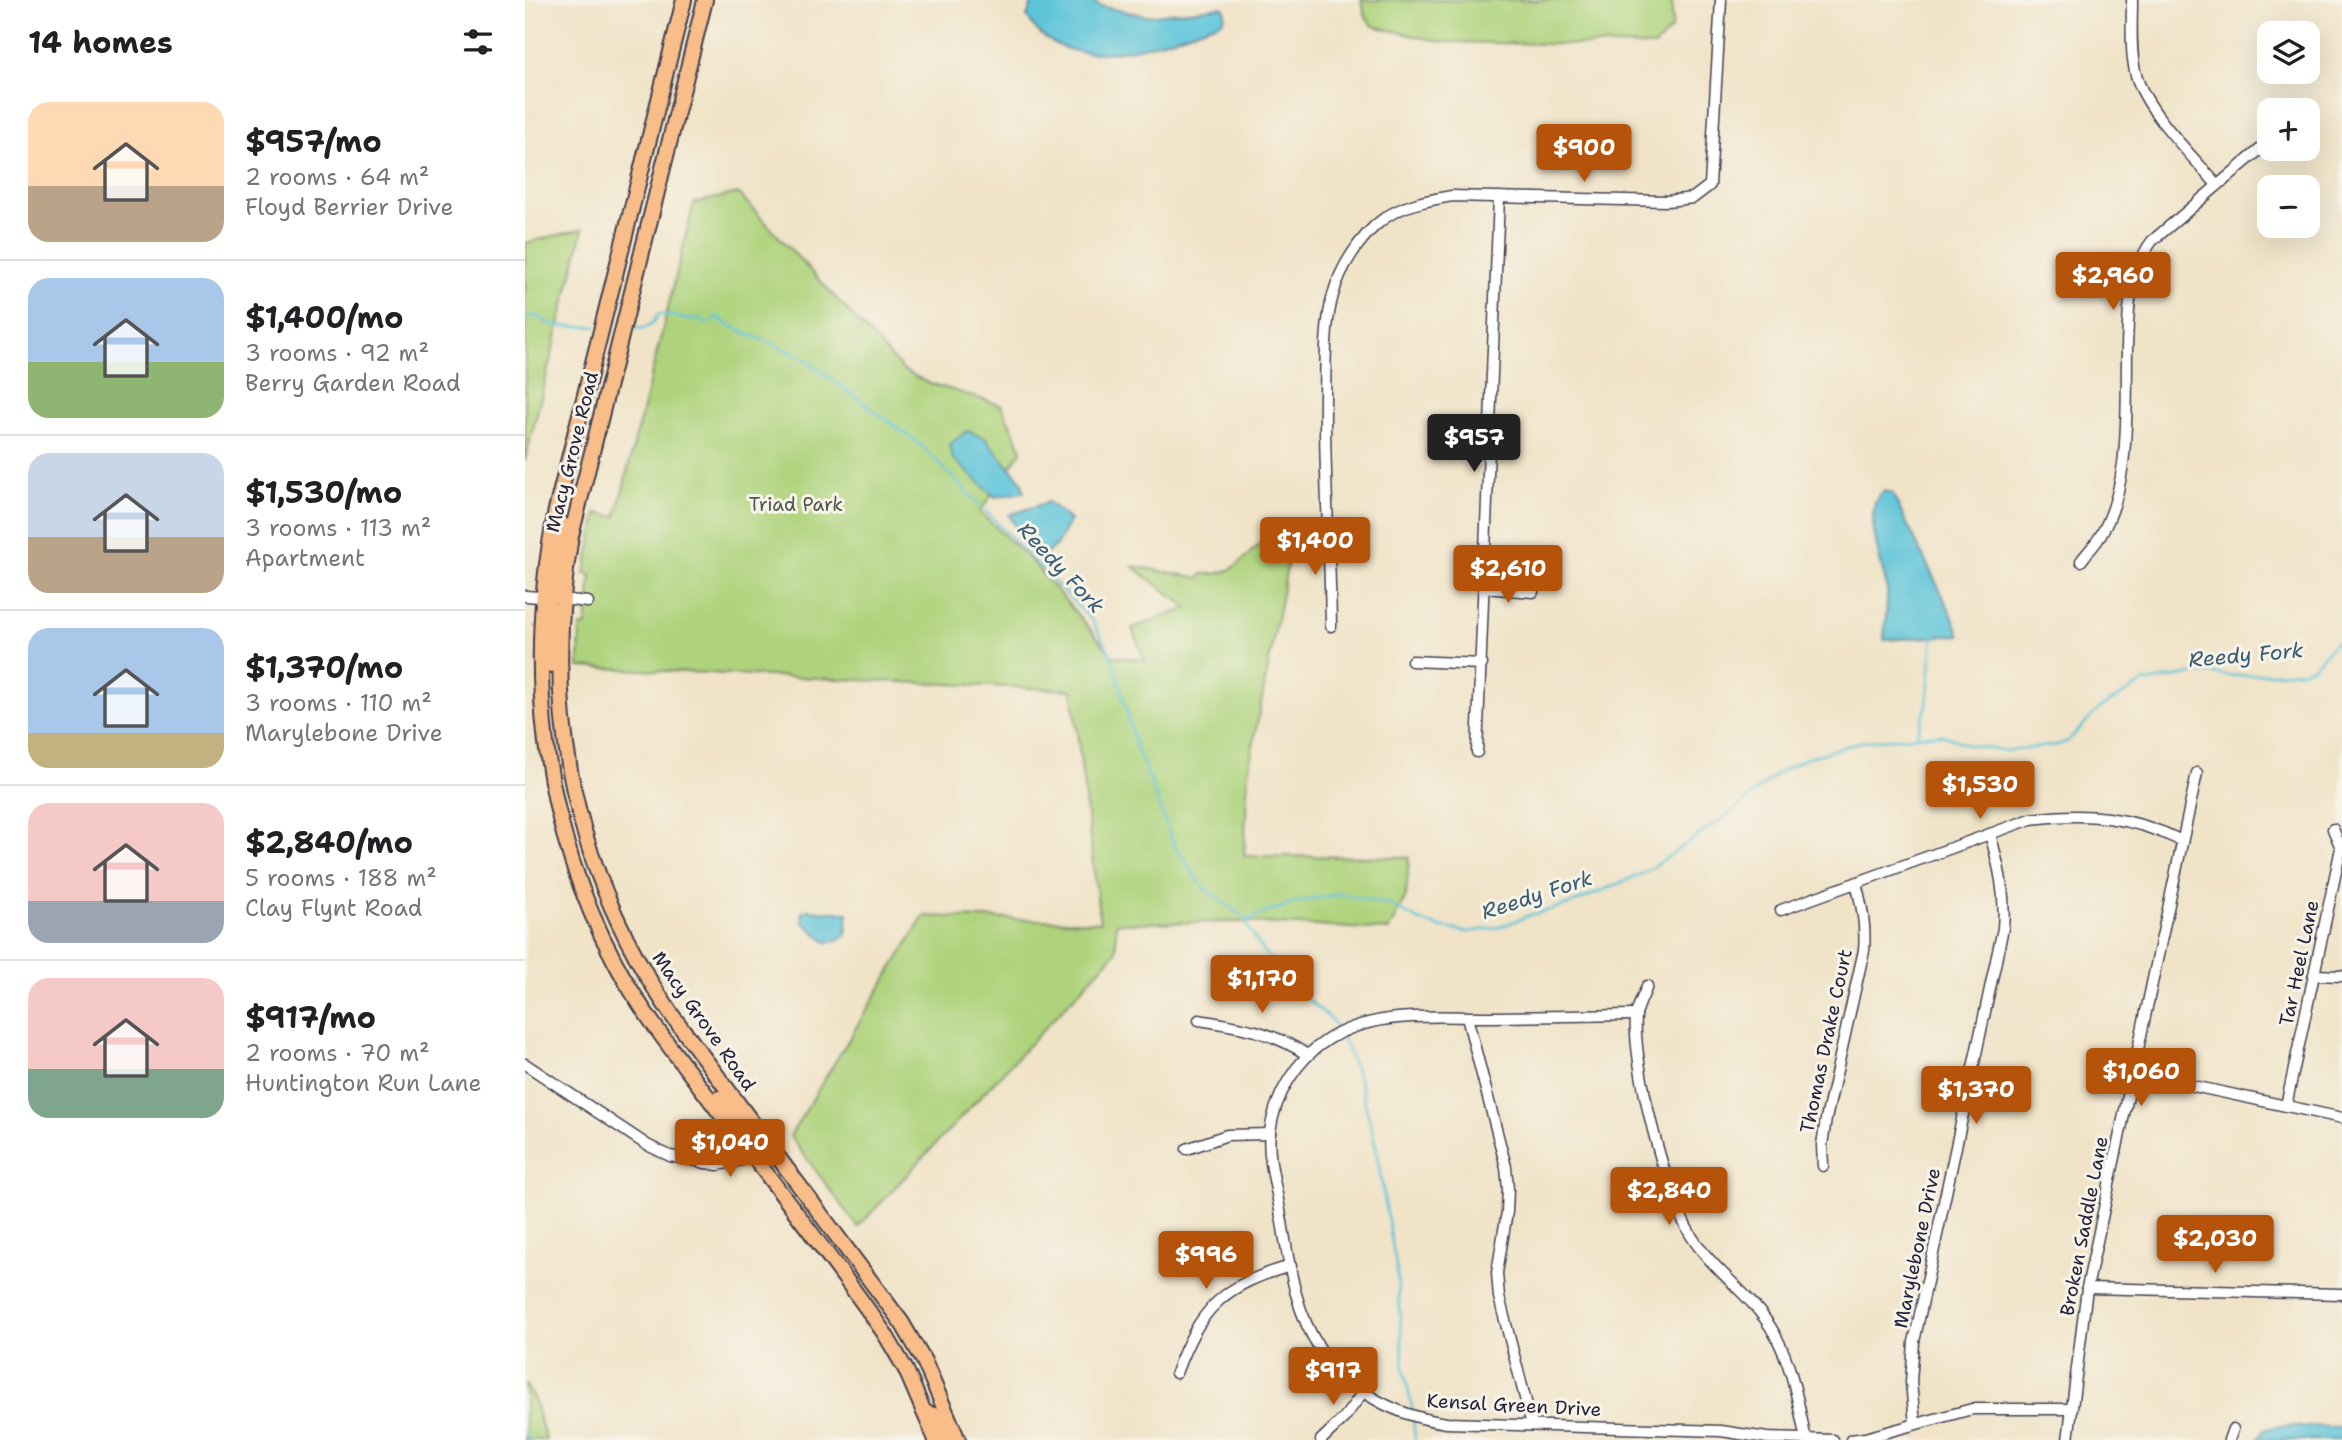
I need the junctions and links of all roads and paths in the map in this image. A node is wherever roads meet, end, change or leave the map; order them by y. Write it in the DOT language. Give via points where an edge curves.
graph roads {
  1 [pos="684,0"];
  2 [pos="705,0"];
  3 [pos="1721,0"];
  4 [pos="2132,0"];
  5 [pos="2257,152"];
  6 [pos="2217,185"];
  7 [pos="1499,197"];
  8 [pos="575,432"];
  9 [pos="2081,561"];
  10 [pos="1485,588"];
  11 [pos="1533,592"];
  12 [pos="525,596"];
  13 [pos="541,597"];
  14 [pos="561,599"];
  15 [pos="588,602"];
  16 [pos="1331,626"];
  17 [pos="1412,661"];
  18 [pos="1482,664"];
  19 [pos="564,739"];
  20 [pos="1477,752"];
  21 [pos="2197,773"];
  22 [pos="2333,829"];
  23 [pos="1990,834"];
  24 [pos="2182,841"];
  25 [pos="1856,883"];
  26 [pos="1781,909"];
  27 [pos="2314,975"];
  28 [pos="2342,976"];
  29 [pos="1647,986"];
  30 [pos="1636,1015"];
  31 [pos="1467,1017"];
  32 [pos="1199,1020"];
  33 [pos="657,1030"];
  34 [pos="1308,1055"];
  35 [pos="525,1064"];
  36 [pos="2133,1073"];
  37 [pos="2286,1107"];
  38 [pos="2342,1118"];
  39 [pos="729,1125"];
  40 [pos="760,1133"];
  41 [pos="1270,1134"];
  42 [pos="1187,1149"];
  43 [pos="753,1157"];
  44 [pos="705,1163"];
  45 [pos="1823,1166"];
  46 [pos="1291,1266"];
  47 [pos="2087,1288"];
  48 [pos="2342,1294"];
  49 [pos="1176,1373"];
  50 [pos="1363,1392"];
  51 [pos="2070,1409"];
  52 [pos="924,1412"];
  53 [pos="1915,1424"];
  54 [pos="1532,1425"];
  55 [pos="2232,1429"];
  56 [pos="936,1440"];
  57 [pos="947,1440"];
  58 [pos="958,1440"];
  59 [pos="1321,1440"];
  60 [pos="1806,1440"];
  61 [pos="1833,1440"];
  62 [pos="1851,1440"];
  63 [pos="2068,1440"];
  64 [pos="2229,1440"];
  1 -- 8 [label="main road, Macy Grove Road"];
  2 -- 14 [label="main road, Macy Grove Road" via="571,536"];
  3 -- 7 [label="street" via="1710,185 1693,198 1667,201"];
  4 -- 6 [label="street" via="2135,74 2150,107"];
  5 -- 6 [label="street"];
  6 -- 9 [label="street" via="2153,241 2134,274 2120,482 2099,539"];
  7 -- 10 [label="street"];
  7 -- 16 [label="street" via="1452,196 1402,209 1365,236 1340,275 1332,297 1326,352"];
  8 -- 13 [label="main road, Macy Grove Road"];
  8 -- 14 [label="main road" via="553,580"];
  10 -- 11 [label="street"];
  10 -- 18 [label="street"];
  12 -- 13 [label="street"];
  13 -- 19 [label="main road" via="550,609 549,654"];
  13 -- 33 [label="main road, Macy Grove Road" via="541,718 558,818 597,927"];
  14 -- 15 [label="street"];
  14 -- 19 [label="main road, Macy Grove Road"];
  17 -- 18 [label="street"];
  18 -- 20 [label="street"];
  19 -- 40 [label="main road, Macy Grove Road" via="585,837 621,929 666,1007"];
  21 -- 24 [label="street, Broken Saddle Lane"];
  22 -- 27 [label="street, Tar Heel Lane" via="2341,848"];
  23 -- 24 [label="street" via="2031,819 2067,814 2122,820"];
  23 -- 25 [label="street"];
  23 -- 53 [label="street, Marylebone Drive" via="2003,887 2003,928 1915,1342 1911,1382"];
  24 -- 36 [label="street, Broken Saddle Lane"];
  25 -- 26 [label="street"];
  25 -- 45 [label="street, Thomas Drake Court" via="1864,950 1826,1119"];
  27 -- 28 [label="street"];
  27 -- 37 [label="street, Tar Heel Lane"];
  29 -- 30 [label="street"];
  30 -- 31 [label="street, Kensal Green Drive"];
  30 -- 60 [label="street" via="1639,1062 1673,1198 1701,1250 1754,1304 1776,1337 1790,1371"];
  31 -- 34 [label="street, Kensal Green Drive" via="1373,1021 1327,1040"];
  31 -- 54 [label="street" via="1506,1167 1508,1200 1498,1261 1499,1297"];
  32 -- 34 [label="street" via="1264,1032"];
  33 -- 39 [label="main road, Macy Grove Road"];
  33 -- 40 [label="main road" via="743,1128"];
  34 -- 41 [label="street, Kensal Green Drive" via="1281,1093"];
  35 -- 44 [label="street" via="659,1152"];
  36 -- 37 [label="street"];
  36 -- 47 [label="street, Broken Saddle Lane"];
  37 -- 38 [label="street"];
  39 -- 43 [label="main road, Macy Grove Road"];
  39 -- 44 [label="street" via="725,1147"];
  40 -- 58 [label="main road, Macy Grove Road" via="902,1323 929,1371"];
  41 -- 42 [label="street" via="1227,1135"];
  41 -- 46 [label="street, Kensal Green Drive"];
  43 -- 44 [label="street" via="718,1165"];
  43 -- 52 [label="main road, Macy Grove Road" via="885,1334"];
  46 -- 49 [label="street" via="1261,1274 1223,1296 1202,1317"];
  46 -- 50 [label="street, Kensal Green Drive" via="1299,1303 1319,1347"];
  47 -- 48 [label="street"];
  47 -- 51 [label="street, Broken Saddle Lane"];
  50 -- 54 [label="street, Kensal Green Drive" via="1426,1420"];
  50 -- 59 [label="street"];
  51 -- 53 [label="street" via="1972,1409"];
  51 -- 63 [label="street, Broken Saddle Lane"];
  52 -- 56 [label="main road, Macy Grove Road"];
  52 -- 57 [label="main road" via="937,1416"];
  53 -- 62 [label="street"];
  54 -- 60 [label="street, Kensal Green Drive" via="1721,1431"];
  55 -- 64 [label="street"];
  60 -- 61 [label="street, Kensal Green Drive"];
}
